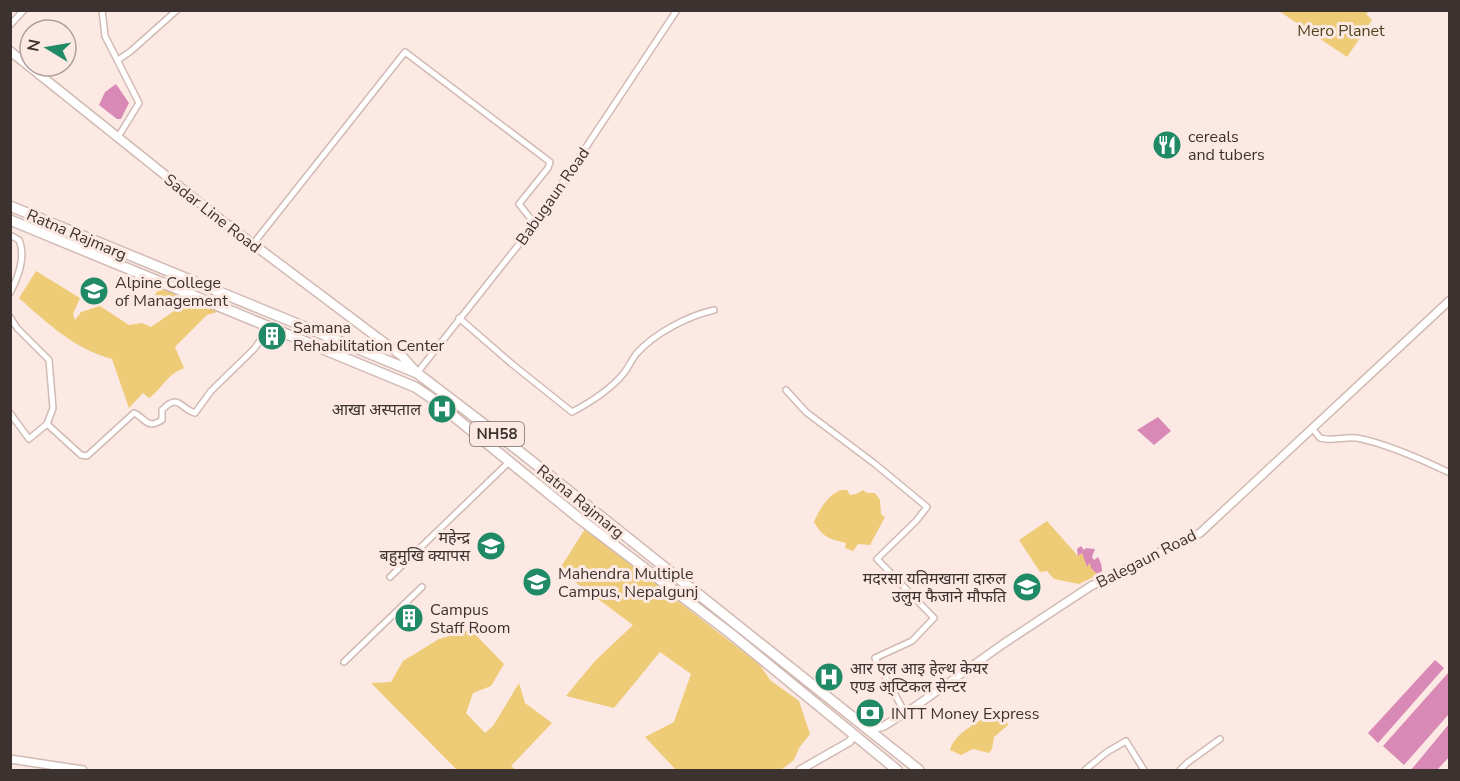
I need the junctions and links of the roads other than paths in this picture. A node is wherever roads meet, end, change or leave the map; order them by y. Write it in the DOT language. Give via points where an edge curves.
graph roads {
  1 [pos="24,10"];
  2 [pos="102,10"];
  3 [pos="177,10"];
  4 [pos="676,10"];
  5 [pos="10,25"];
  6 [pos="10,51"];
  7 [pos="118,60"];
  8 [pos="118,137"];
  9 [pos="10,206"];
  10 [pos="10,220"];
  11 [pos="535,224"];
  12 [pos="10,235"];
  13 [pos="253,244"];
  14 [pos="10,293"];
  15 [pos="1449,300"];
  16 [pos="714,310"];
  17 [pos="10,317"];
  18 [pos="459,318"];
  19 [pos="265,326"];
  20 [pos="417,373"];
  21 [pos="786,390"];
  22 [pos="10,412"];
  23 [pos="47,424"];
  24 [pos="1312,428"];
  25 [pos="505,459"];
  26 [pos="1449,473"];
  27 [pos="390,577"];
  28 [pos="422,587"];
  29 [pos="344,662"];
  30 [pos="905,713"];
  31 [pos="868,730"];
  32 [pos="854,736"];
  33 [pos="1220,739"];
  34 [pos="10,759"];
  35 [pos="83,771"];
  36 [pos="800,771"];
  37 [pos="897,771"];
  38 [pos="919,771"];
  39 [pos="1085,771"];
  40 [pos="1144,771"];
  41 [pos="1180,771"];
  1 -- 5 [label="street"];
  2 -- 7 [label="street" via="105,36"];
  3 -- 7 [label="street"];
  4 -- 11 [label="street, Babugaun Road"];
  6 -- 8 [label="main road, Sadar Line Road"];
  7 -- 8 [label="street" via="139,103"];
  8 -- 13 [label="main road, Sadar Line Road"];
  9 -- 20 [label="highway, Ratna Rajmarg / NH58"];
  10 -- 19 [label="highway, Ratna Rajmarg / NH58"];
  11 -- 13 [label="street" via="519,204 550,162 405,52"];
  11 -- 18 [label="street, Babugaun Road"];
  12 -- 14 [label="street" via="19,240 21,251 18,276"];
  13 -- 20 [label="main road, Sadar Line Road" via="402,356"];
  15 -- 24 [label="street, Balegaun Road"];
  16 -- 18 [label="street" via="694,315 662,333 638,352 623,374 602,393 572,412"];
  17 -- 23 [label="street" via="49,360 53,408"];
  18 -- 20 [label="street, Babugaun Road"];
  19 -- 23 [label="street" via="268,330 254,349 195,412 172,401 162,410 162,420 153,425 134,413 84,457"];
  19 -- 25 [label="highway, Ratna Rajmarg / NH58" via="415,387"];
  20 -- 31 [label="highway, Ratna Rajmarg / NH58"];
  21 -- 30 [label="street" via="807,412 927,507 877,559 934,618 912,641 875,658"];
  22 -- 23 [label="street" via="29,439"];
  24 -- 26 [label="street" via="1320,438 1354,437"];
  24 -- 30 [label="street, Balegaun Road" via="1200,532 1091,586"];
  25 -- 27 [label="street" via="508,463"];
  25 -- 32 [label="highway, Ratna Rajmarg / NH58" via="730,633"];
  28 -- 29 [label="street"];
  30 -- 31 [label="street, Balegaun Road" via="884,726"];
  31 -- 38 [label="highway, Ratna Rajmarg / NH58"];
  32 -- 36 [label="street"];
  32 -- 37 [label="highway, Ratna Rajmarg / NH58"];
  33 -- 41 [label="street"];
  34 -- 35 [label="street"];
  39 -- 40 [label="street" via="1126,741"];
}
